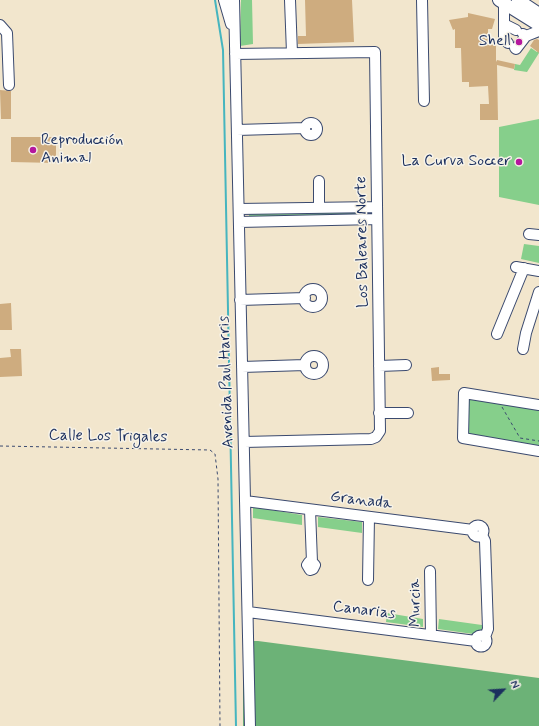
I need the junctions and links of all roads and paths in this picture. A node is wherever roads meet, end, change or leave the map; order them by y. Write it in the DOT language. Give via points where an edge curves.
graph roads {
  1 [pos="224,0"];
  2 [pos="234,0"];
  3 [pos="290,0"];
  4 [pos="422,0"];
  5 [pos="518,0"];
  6 [pos="501,1"];
  7 [pos="539,14"];
  8 [pos="504,24"];
  9 [pos="0,25"];
  10 [pos="539,25"];
  11 [pos="539,31"];
  12 [pos="522,33"];
  13 [pos="235,38"];
  14 [pos="292,53"];
  15 [pos="235,54"];
  16 [pos="9,85"];
  17 [pos="424,101"];
  18 [pos="305,128"];
  19 [pos="237,130"];
  20 [pos="318,181"];
  21 [pos="377,207"];
  22 [pos="319,208"];
  23 [pos="239,209"];
  24 [pos="378,219"];
  25 [pos="239,222"];
  26 [pos="539,271"];
  27 [pos="539,292"];
  28 [pos="305,298"];
  29 [pos="240,300"];
  30 [pos="497,334"];
  31 [pos="524,349"];
  32 [pos="305,365"];
  33 [pos="406,365"];
  34 [pos="379,366"];
  35 [pos="242,367"];
  36 [pos="496,398"];
  37 [pos="539,405"];
  38 [pos="379,413"];
  39 [pos="408,413"];
  40 [pos="539,441"];
  41 [pos="244,442"];
  42 [pos="0,446"];
  43 [pos="539,451"];
  44 [pos="215,454"];
  45 [pos="245,501"];
  46 [pos="310,510"];
  47 [pos="369,517"];
  48 [pos="312,562"];
  49 [pos="430,571"];
  50 [pos="368,580"];
  51 [pos="248,612"];
  52 [pos="431,635"];
  53 [pos="480,639"];
  54 [pos="220,726"];
  55 [pos="250,726"];
  1 -- 13 [label="street, Avenida Paul Harris"];
  2 -- 13 [label="street, Avenida Paul Harris"];
  3 -- 14 [label="street"];
  4 -- 17 [label="street"];
  5 -- 7 [label="main road"];
  6 -- 8 [label="street"];
  6 -- 10 [label="main road"];
  8 -- 12 [label="street"];
  8 -- 12 [label="street" via="504,40 516,49"];
  9 -- 16 [label="street" via="7,32"];
  11 -- 12 [label="street"];
  13 -- 15 [label="street, Avenida Paul Harris"];
  14 -- 15 [label="street"];
  14 -- 21 [label="street, Los Baleares Norte" via="375,52"];
  15 -- 19 [label="street, Avenida Paul Harris"];
  18 -- 19 [label="street"];
  19 -- 23 [label="street, Avenida Paul Harris"];
  20 -- 22 [label="street"];
  21 -- 22 [label="street"];
  21 -- 24 [label="street, Los Baleares Norte"];
  22 -- 23 [label="street"];
  23 -- 25 [label="street, Avenida Paul Harris"];
  24 -- 25 [label="street"];
  24 -- 34 [label="street, Los Baleares Norte"];
  25 -- 29 [label="street, Avenida Paul Harris"];
  26 -- 30 [label="street" via="520,268"];
  27 -- 31 [label="street"];
  28 -- 29 [label="street"];
  29 -- 35 [label="street, Avenida Paul Harris"];
  32 -- 35 [label="street"];
  33 -- 34 [label="street"];
  34 -- 38 [label="street, Los Baleares Norte"];
  35 -- 41 [label="street, Avenida Paul Harris"];
  36 -- 37 [label="street"];
  36 -- 40 [label="path" via="520,438"];
  36 -- 43 [label="street" via="464,393 463,438"];
  38 -- 39 [label="street"];
  38 -- 41 [label="street, Los Baleares Norte" via="380,432 371,439"];
  41 -- 45 [label="street, Avenida Paul Harris"];
  42 -- 44 [label="path, Calle Los Trigales" via="210,450"];
  44 -- 54 [label="path, Avenida Paul Harris" via="218,479"];
  45 -- 46 [label="street, Granada"];
  45 -- 51 [label="street, Avenida Paul Harris"];
  46 -- 47 [label="street, Granada"];
  46 -- 48 [label="street"];
  47 -- 50 [label="street"];
  47 -- 53 [label="street, Granada" via="477,533 485,542 488,629"];
  49 -- 52 [label="street, Murcia"];
  51 -- 52 [label="street, Canarias"];
  51 -- 55 [label="street, Avenida Paul Harris"];
  52 -- 53 [label="street, Canarias"];
}
